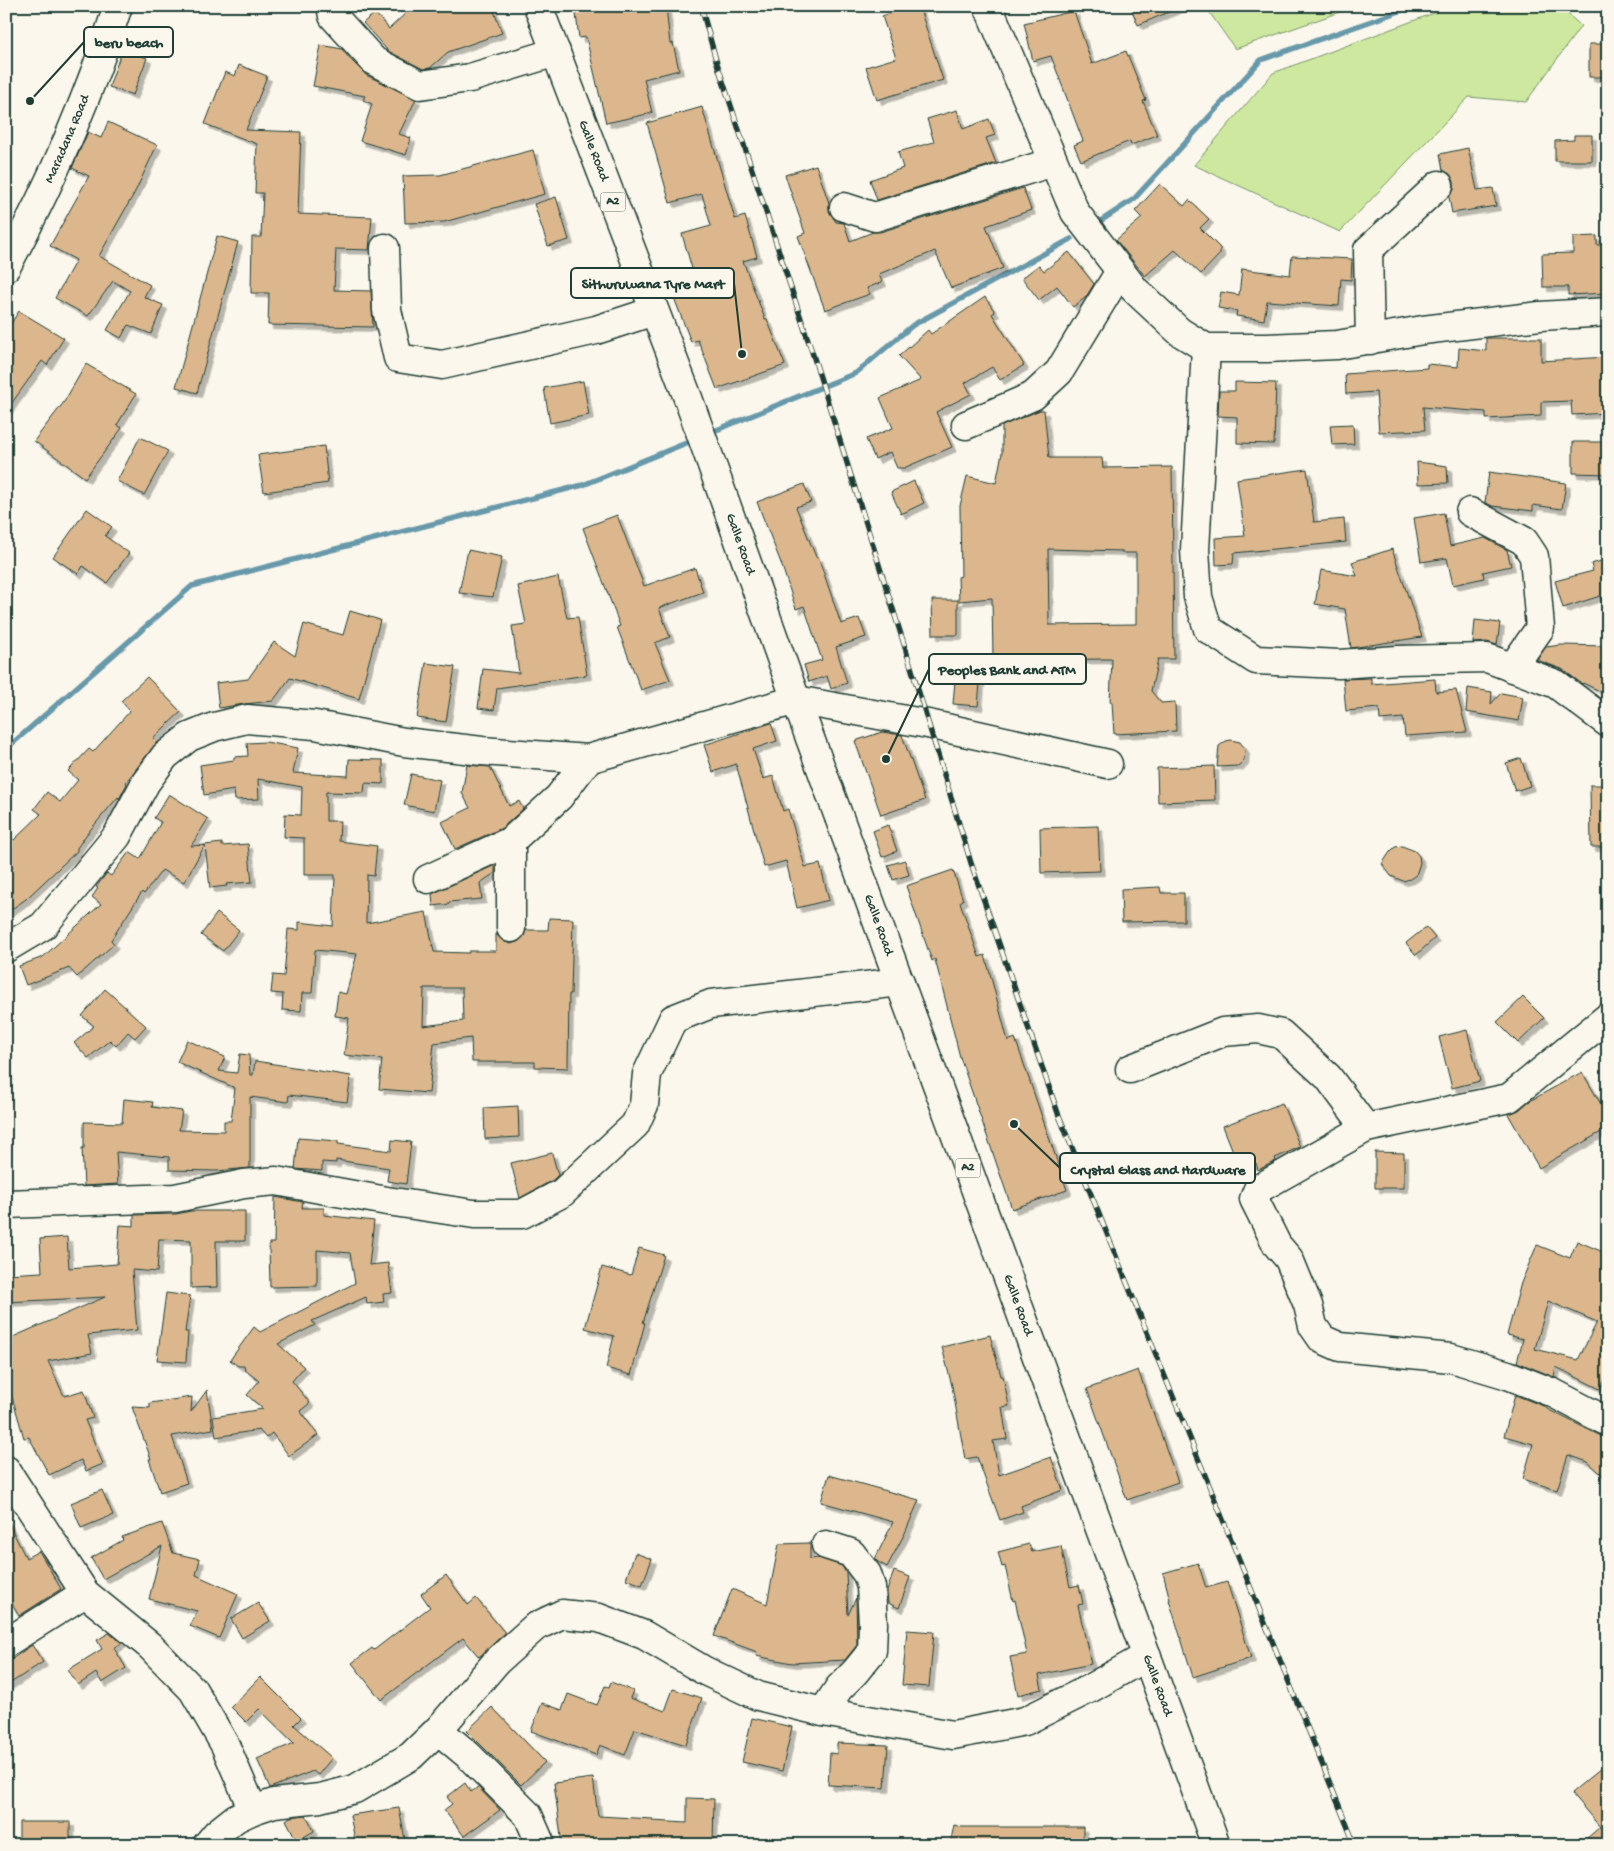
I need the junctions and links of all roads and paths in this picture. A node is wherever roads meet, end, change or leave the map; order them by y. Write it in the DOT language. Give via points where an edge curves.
graph roads {
  1 [pos="118,6"];
  2 [pos="331,6"];
  3 [pos="538,6"];
  4 [pos="988,6"];
  5 [pos="556,52"];
  6 [pos="1053,162"];
  7 [pos="1439,185"];
  8 [pos="844,207"];
  9 [pos="385,248"];
  10 [pos="6,266"];
  11 [pos="1120,271"];
  12 [pos="654,311"];
  13 [pos="1608,312"];
  14 [pos="1370,340"];
  15 [pos="1206,348"];
  16 [pos="966,425"];
  17 [pos="1470,512"];
  18 [pos="1512,668"];
  19 [pos="796,700"];
  20 [pos="1608,723"];
  21 [pos="588,758"];
  22 [pos="1108,764"];
  23 [pos="511,841"];
  24 [pos="428,879"];
  25 [pos="511,928"];
  26 [pos="6,948"];
  27 [pos="900,982"];
  28 [pos="1608,1017"];
  29 [pos="1130,1068"];
  30 [pos="1366,1128"];
  31 [pos="6,1204"];
  32 [pos="1605,1414"];
  33 [pos="6,1470"];
  34 [pos="826,1545"];
  35 [pos="85,1593"];
  36 [pos="6,1643"];
  37 [pos="1147,1656"];
  38 [pos="823,1712"];
  39 [pos="438,1730"];
  40 [pos="253,1810"];
  41 [pos="207,1845"];
  42 [pos="541,1845"];
  43 [pos="1216,1845"];
  1 -- 10 [label="main road, Maradana Road" via="64,149"];
  2 -- 5 [label="main road" via="333,16 374,61 420,85 470,78"];
  3 -- 5 [label="main road, Galle Road / A2"];
  4 -- 6 [label="main road"];
  5 -- 12 [label="main road, Galle Road / A2"];
  6 -- 8 [label="main road" via="875,217"];
  6 -- 11 [label="main road" via="1075,212"];
  7 -- 14 [label="main road" via="1368,250"];
  9 -- 12 [label="main road" via="387,310 398,358 442,365 596,330"];
  11 -- 15 [label="main road" via="1135,290 1180,332"];
  11 -- 16 [label="main road" via="1059,372 1033,396"];
  12 -- 19 [label="main road, Galle Road / A2"];
  13 -- 14 [label="main road" via="1530,317"];
  14 -- 15 [label="main road" via="1337,345"];
  15 -- 18 [label="main road" via="1195,550 1198,597 1208,630 1256,660 1338,664 1486,658"];
  17 -- 18 [label="main road" via="1524,541 1534,556 1540,628"];
  18 -- 20 [label="main road" via="1556,684"];
  19 -- 21 [label="main road"];
  19 -- 22 [label="main road" via="928,724"];
  19 -- 27 [label="main road, Galle Road / A2"];
  21 -- 23 [label="main road" via="559,797"];
  21 -- 26 [label="main road" via="482,751 404,742 315,725 247,719 214,727 189,736 165,756 146,782 117,836 43,926"];
  23 -- 24 [label="main road"];
  23 -- 25 [label="main road"];
  27 -- 31 [label="main road" via="711,1004 673,1019 647,1074 644,1105 635,1125 562,1193 522,1214 474,1214 276,1181 175,1198"];
  27 -- 37 [label="main road, Galle Road / A2"];
  28 -- 30 [label="main road" via="1509,1098"];
  29 -- 30 [label="main road" via="1222,1032 1258,1029 1281,1034 1328,1077"];
  30 -- 32 [label="main road" via="1258,1189 1254,1199 1276,1245 1289,1259 1313,1326 1322,1339 1340,1347 1451,1358 1508,1375"];
  33 -- 35 [label="main road"];
  34 -- 38 [label="main road" via="851,1553 867,1574 873,1624 872,1651 839,1688"];
  35 -- 36 [label="main road"];
  35 -- 40 [label="main road" via="150,1646 193,1690 225,1745"];
  37 -- 38 [label="main road" via="1025,1721 953,1734"];
  37 -- 43 [label="main road, Galle Road / A2"];
  38 -- 39 [label="main road" via="758,1696 705,1671 644,1635 599,1618 562,1614 535,1626"];
  39 -- 40 [label="main road" via="411,1756 355,1788"];
  39 -- 42 [label="main road" via="528,1815"];
  40 -- 41 [label="main road" via="236,1818"];
}
